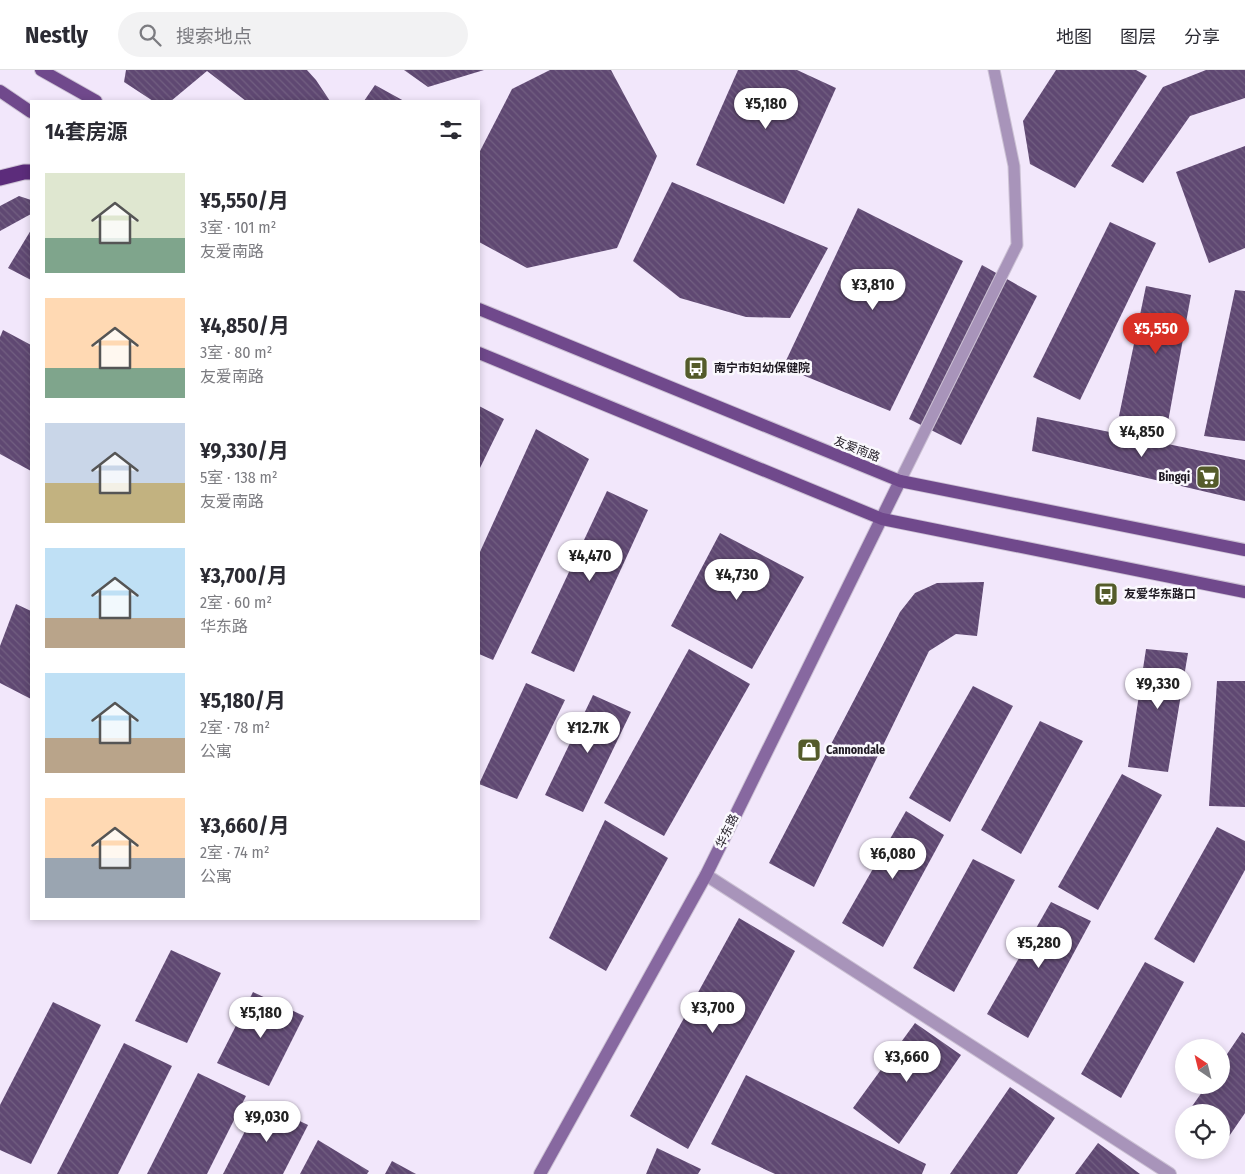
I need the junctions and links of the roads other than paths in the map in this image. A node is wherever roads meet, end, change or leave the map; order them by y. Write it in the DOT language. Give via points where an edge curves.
graph roads {
  1 [pos="41,70"];
  2 [pos="994,70"];
  3 [pos="0,91"];
  4 [pos="94,100"];
  5 [pos="30,111"];
  6 [pos="30,172"];
  7 [pos="0,178"];
  8 [pos="480,309"];
  9 [pos="480,352"];
  10 [pos="900,481"];
  11 [pos="882,519"];
  12 [pos="1245,550"];
  13 [pos="1245,592"];
  14 [pos="706,875"];
  15 [pos="540,1174"];
  16 [pos="1170,1174"];
  1 -- 4 [label="main road"];
  2 -- 10 [label="lane" via="1014,166 1017,245"];
  3 -- 5 [label="main road"];
  6 -- 7 [label="highway"];
  8 -- 10 [label="main road, 友爱南路"];
  9 -- 11 [label="main road"];
  10 -- 11 [label="street, 华东路"];
  10 -- 12 [label="main road, 友爱南路"];
  11 -- 13 [label="main road"];
  11 -- 14 [label="street, 华东路"];
  14 -- 15 [label="street, 华东路"];
  14 -- 16 [label="street"];
}
